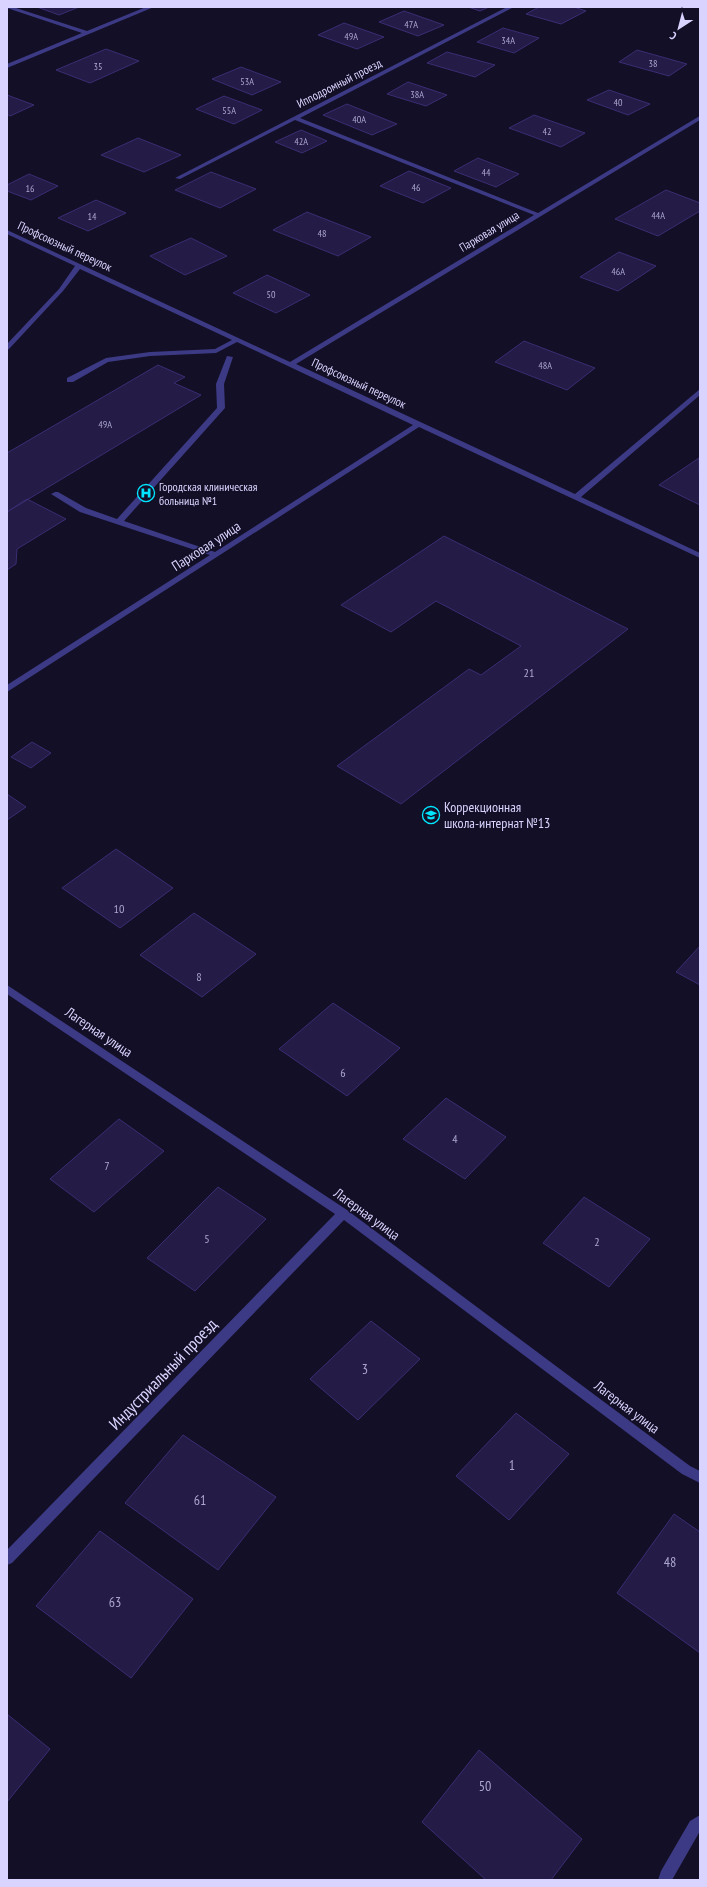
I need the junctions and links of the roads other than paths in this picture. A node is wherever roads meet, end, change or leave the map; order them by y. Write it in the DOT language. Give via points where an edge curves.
graph roads {
  1 [pos="8,7"];
  2 [pos="151,7"];
  3 [pos="511,7"];
  4 [pos="86,33"];
  5 [pos="7,66"];
  6 [pos="295,118"];
  7 [pos="700,118"];
  8 [pos="178,178"];
  9 [pos="538,215"];
  10 [pos="7,232"];
  11 [pos="79,265"];
  12 [pos="238,340"];
  13 [pos="7,347"];
  14 [pos="229,357"];
  15 [pos="291,364"];
  16 [pos="70,380"];
  17 [pos="700,391"];
  18 [pos="418,425"];
  19 [pos="55,494"];
  20 [pos="575,498"];
  21 [pos="119,522"];
  22 [pos="217,555"];
  23 [pos="700,556"];
  24 [pos="7,689"];
  25 [pos="7,988"];
  26 [pos="342,1213"];
  27 [pos="700,1477"];
  28 [pos="7,1559"];
  29 [pos="700,1822"];
  30 [pos="665,1880"];
  1 -- 4 [label="street"];
  2 -- 4 [label="street"];
  3 -- 6 [label="street, Ипподромный проезд"];
  4 -- 5 [label="street"];
  6 -- 8 [label="street, Ипподромный проезд"];
  6 -- 9 [label="street"];
  7 -- 9 [label="street, Парковая улица"];
  9 -- 15 [label="street, Парковая улица"];
  10 -- 11 [label="street, Профсоюзный переулок"];
  11 -- 12 [label="street, Профсоюзный переулок"];
  11 -- 13 [label="street" via="61,290"];
  12 -- 15 [label="street, Профсоюзный переулок"];
  12 -- 16 [label="street" via="216,351 150,354 106,360"];
  14 -- 21 [label="street" via="220,384 221,408"];
  15 -- 18 [label="street, Профсоюзный переулок"];
  17 -- 20 [label="street"];
  18 -- 20 [label="street, Профсоюзный переулок"];
  18 -- 22 [label="street, Парковая улица"];
  19 -- 21 [label="street" via="83,510"];
  20 -- 23 [label="street, Профсоюзный переулок"];
  21 -- 22 [label="street"];
  22 -- 24 [label="street, Парковая улица"];
  25 -- 26 [label="street, Лагерная улица"];
  26 -- 27 [label="street, Лагерная улица" via="686,1470"];
  26 -- 28 [label="street, Индустриальный проезд"];
  29 -- 30 [label="street" via="695,1826"];
}
